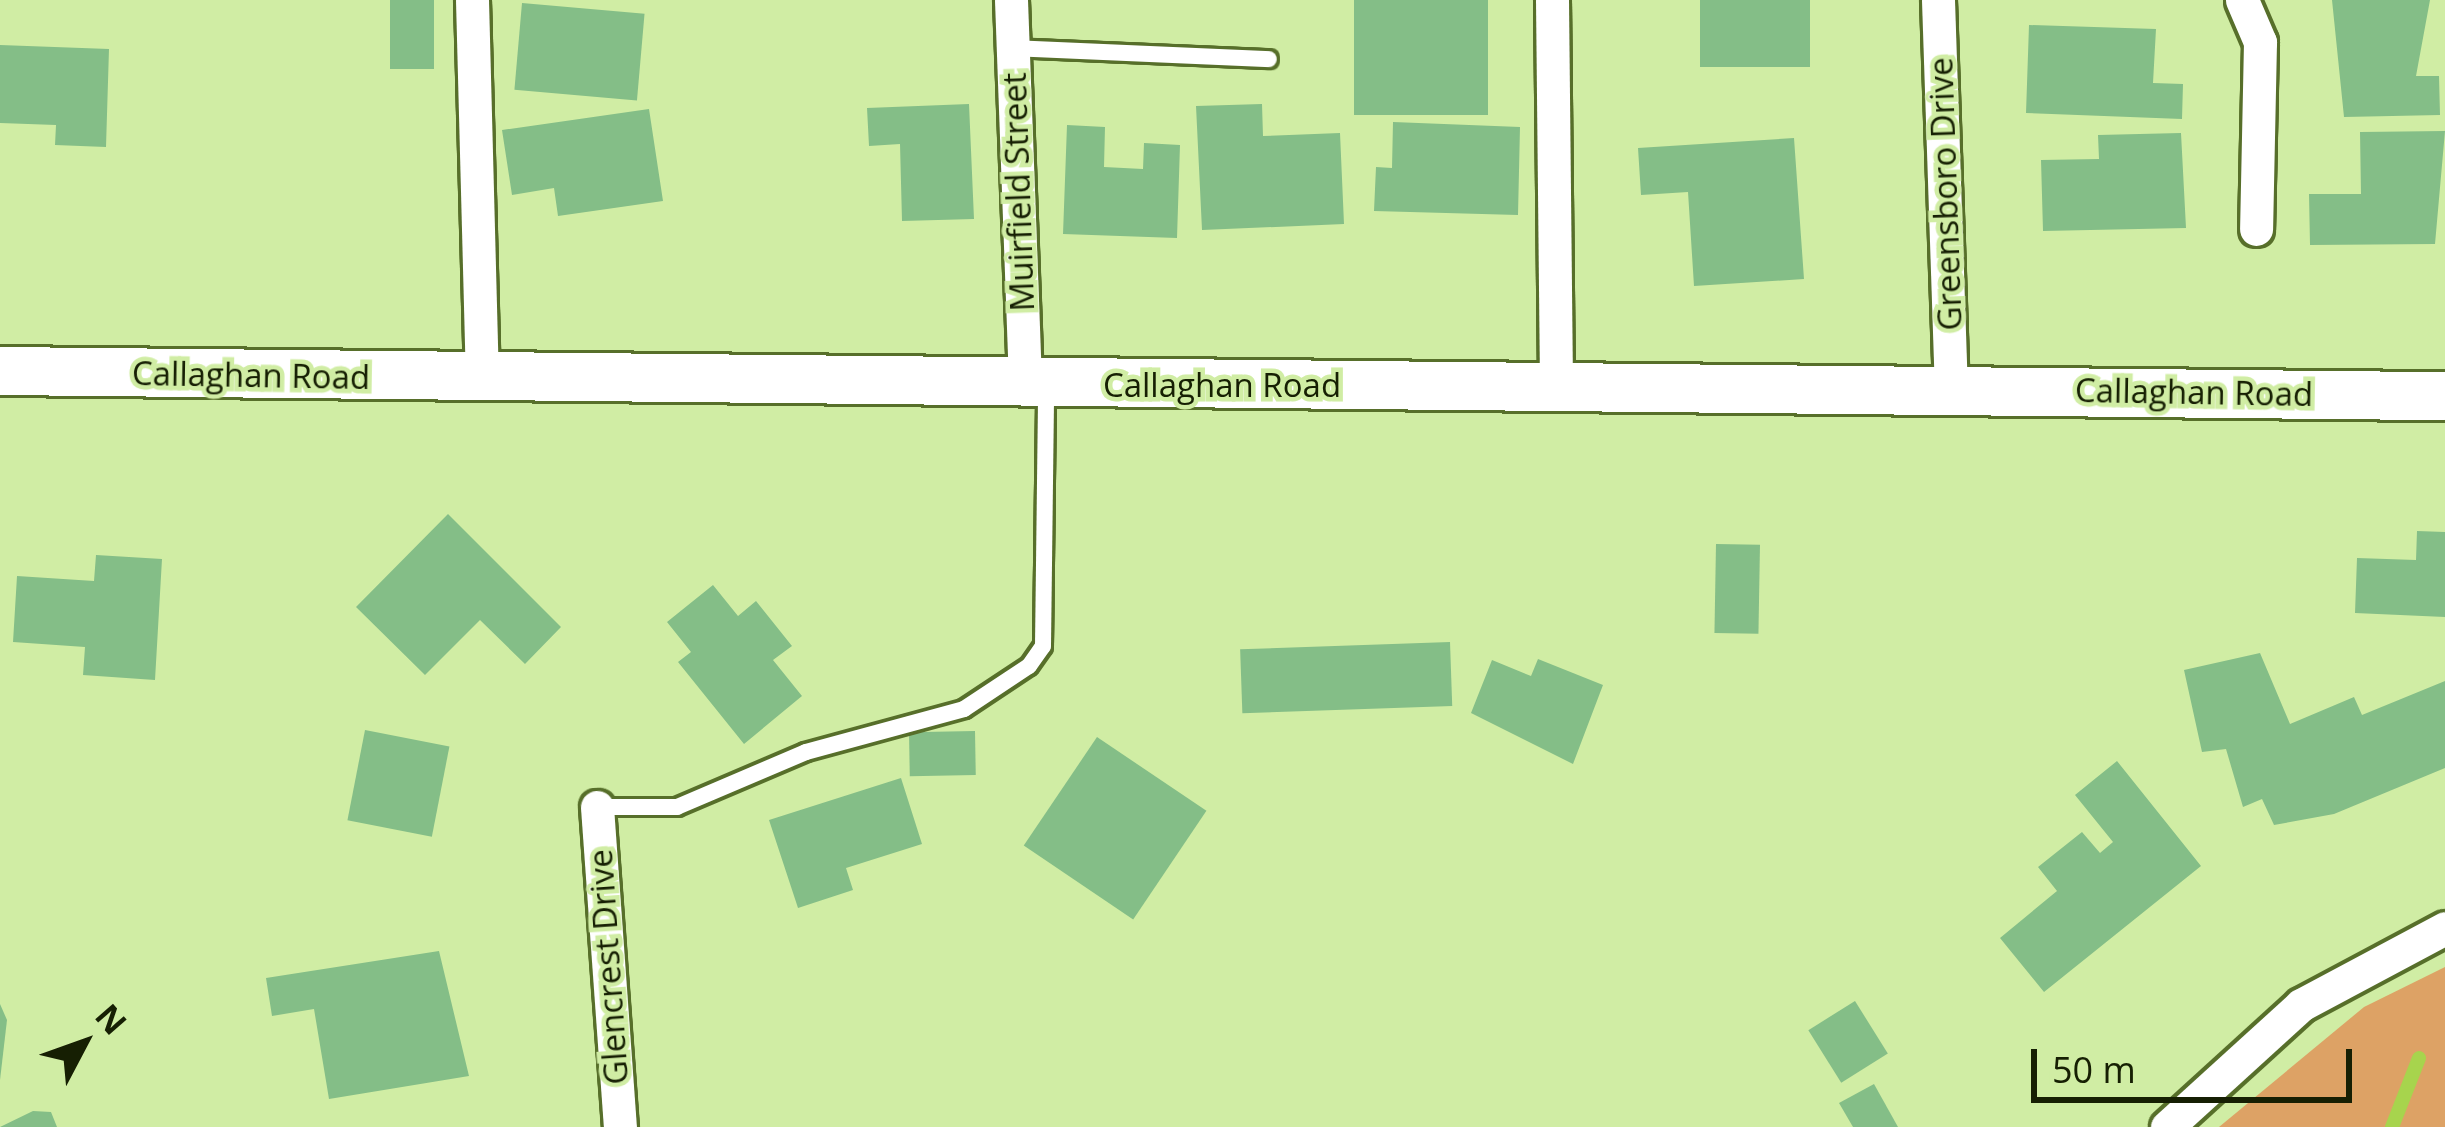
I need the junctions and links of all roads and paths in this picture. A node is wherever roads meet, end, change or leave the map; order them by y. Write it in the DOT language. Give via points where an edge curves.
graph roads {
  1 [pos="472,0"];
  2 [pos="1011,0"];
  3 [pos="1552,0"];
  4 [pos="1938,0"];
  5 [pos="2242,0"];
  6 [pos="1013,48"];
  7 [pos="1269,59"];
  8 [pos="2255,229"];
  9 [pos="0,370"];
  10 [pos="482,378"];
  11 [pos="1035,384"];
  12 [pos="1556,387"];
  13 [pos="1951,389"];
  14 [pos="2445,396"];
  15 [pos="597,807"];
  16 [pos="2445,928"];
  17 [pos="620,1127"];
  18 [pos="2167,1127"];
  1 -- 10 [label="street"];
  2 -- 6 [label="street, Muirfield Street"];
  3 -- 12 [label="street"];
  4 -- 13 [label="street, Greensboro Drive"];
  5 -- 8 [label="street" via="2260,42"];
  6 -- 7 [label="lane"];
  6 -- 11 [label="street, Muirfield Street"];
  9 -- 10 [label="main road, Callaghan Road"];
  10 -- 11 [label="main road, Callaghan Road"];
  11 -- 12 [label="main road, Callaghan Road"];
  11 -- 15 [label="lane" via="1043,646 1028,666 964,709 806,752 677,807"];
  12 -- 13 [label="main road, Callaghan Road"];
  13 -- 14 [label="main road, Callaghan Road"];
  15 -- 17 [label="street, Glencrest Drive"];
  16 -- 18 [label="street" via="2301,1005"];
}
